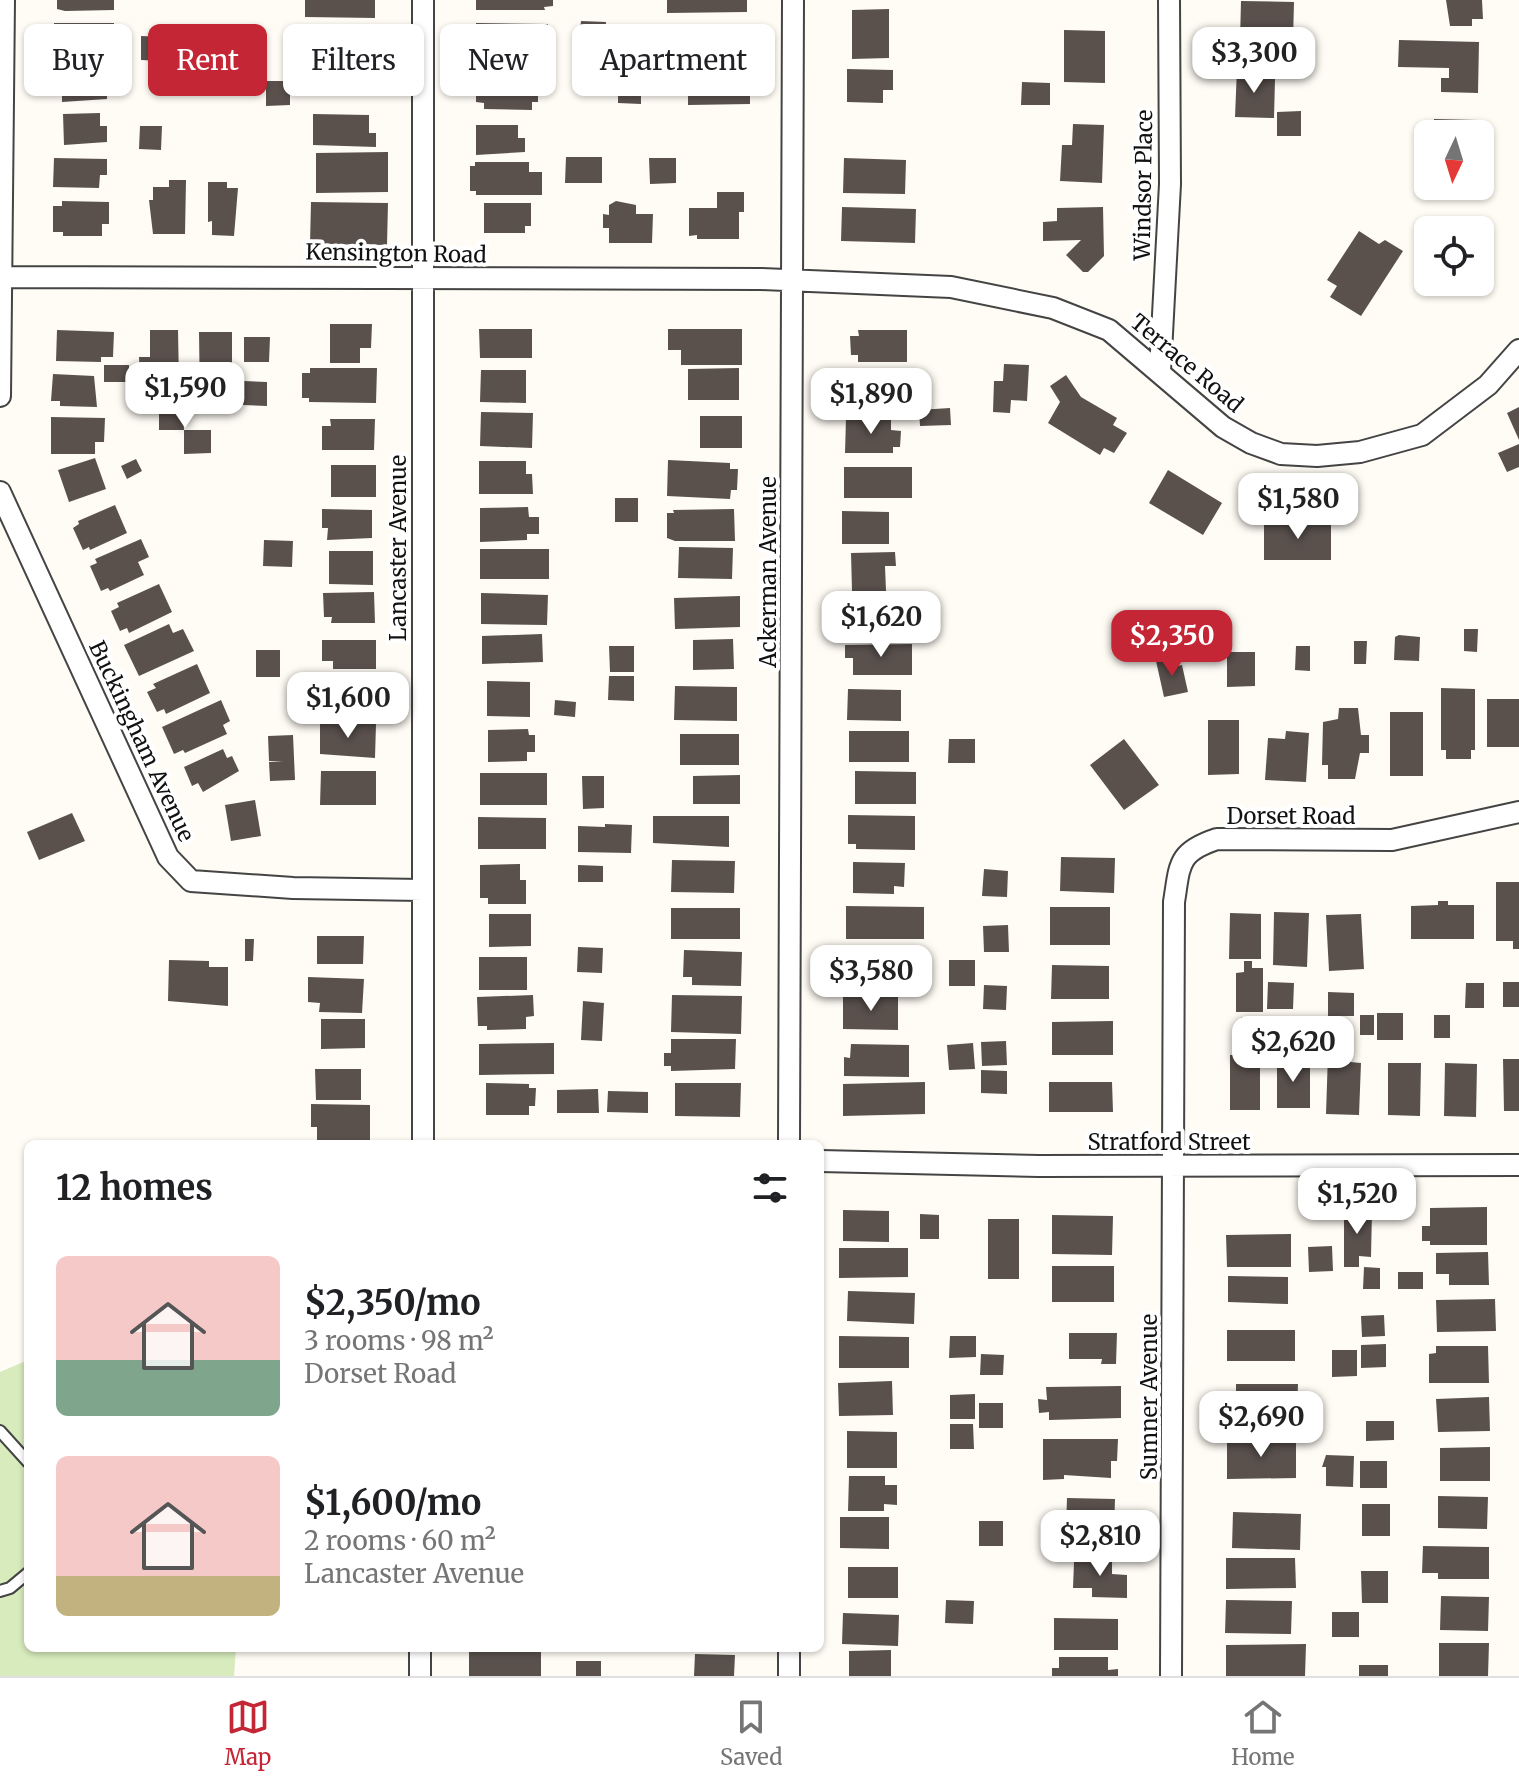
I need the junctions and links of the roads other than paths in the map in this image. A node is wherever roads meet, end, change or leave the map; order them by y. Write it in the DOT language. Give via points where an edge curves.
graph roads {
  1 [pos="4,0"];
  2 [pos="423,0"];
  3 [pos="793,0"];
  4 [pos="1169,0"];
  5 [pos="423,276"];
  6 [pos="2,277"];
  7 [pos="791,281"];
  8 [pos="1519,350"];
  9 [pos="1160,371"];
  10 [pos="0,396"];
  11 [pos="0,492"];
  12 [pos="1519,812"];
  13 [pos="422,890"];
  14 [pos="423,1140"];
  15 [pos="789,1140"];
  16 [pos="824,1161"];
  17 [pos="1519,1165"];
  18 [pos="1174,1167"];
  19 [pos="0,1431"];
  20 [pos="24,1458"];
  21 [pos="24,1576"];
  22 [pos="0,1591"];
  23 [pos="420,1652"];
  24 [pos="789,1652"];
  25 [pos="420,1676"];
  26 [pos="789,1676"];
  27 [pos="1171,1676"];
  1 -- 6 [label="street"];
  2 -- 5 [label="street, Lancaster Avenue"];
  3 -- 7 [label="street, Ackerman Avenue"];
  4 -- 9 [label="street, Windsor Place" via="1170,184"];
  5 -- 6 [label="street, Kensington Road"];
  5 -- 7 [label="street, Kensington Road"];
  5 -- 13 [label="street, Lancaster Avenue"];
  6 -- 10 [label="street"];
  7 -- 9 [label="street, Terrace Road" via="951,287 1053,308 1109,330"];
  7 -- 15 [label="street, Ackerman Avenue"];
  8 -- 9 [label="street, Terrace Road" via="1488,385 1422,435 1360,452 1317,456 1281,454 1251,443 1223,427"];
  11 -- 13 [label="street, Buckingham Avenue" via="168,857 183,876 191,881 293,888"];
  12 -- 18 [label="street, Dorset Road" via="1392,840 1217,839 1194,847 1181,860 1174,902"];
  13 -- 14 [label="street, Lancaster Avenue"];
  16 -- 18 [label="street, Stratford Street"];
  17 -- 18 [label="street, Stratford Street"];
  18 -- 27 [label="street, Sumner Avenue"];
  19 -- 20 [label="lane"];
  21 -- 22 [label="lane"];
  23 -- 25 [label="street"];
  24 -- 26 [label="street"];
}
